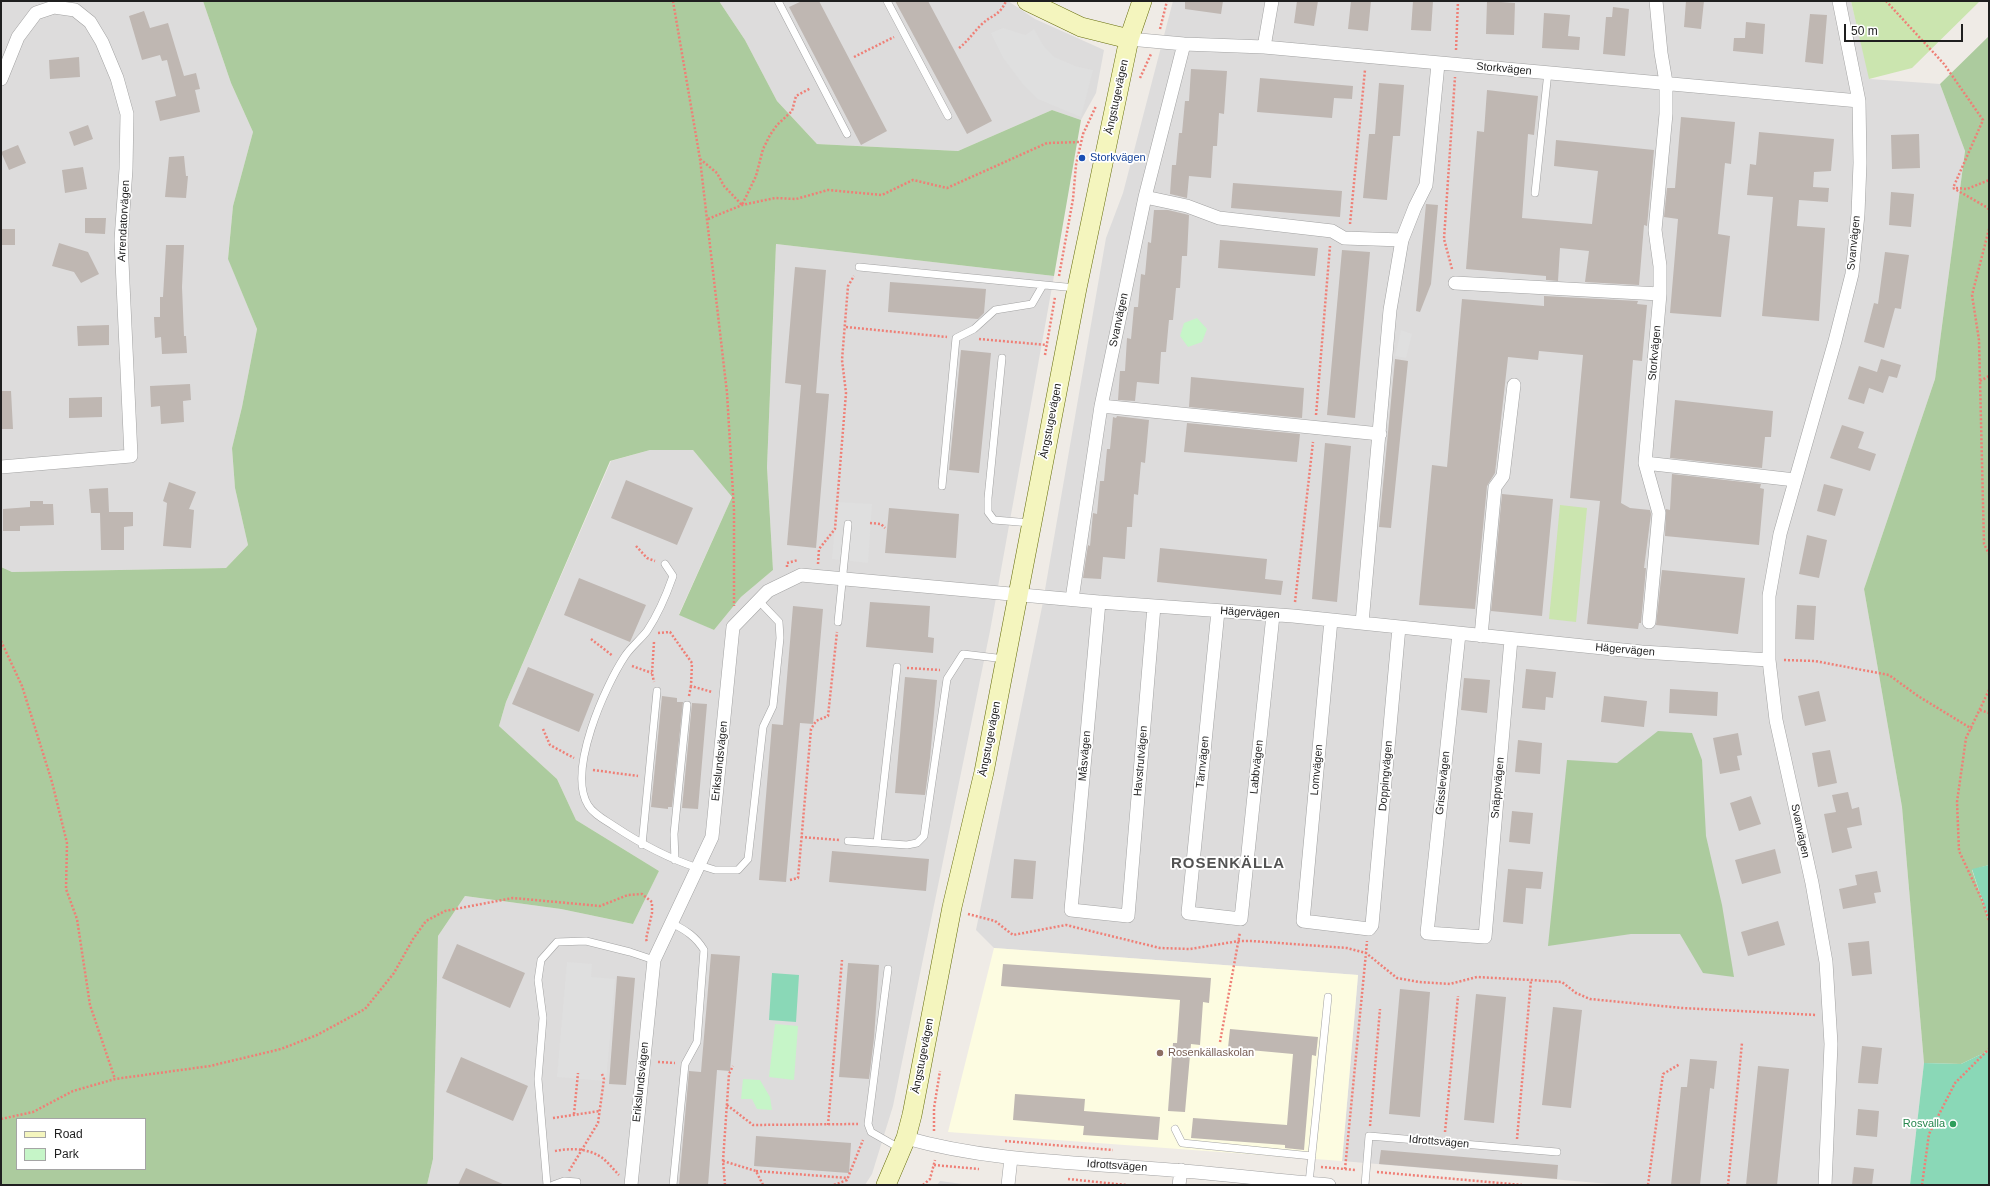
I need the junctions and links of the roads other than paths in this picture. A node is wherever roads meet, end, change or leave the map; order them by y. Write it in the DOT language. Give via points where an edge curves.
graph roads {
  1 [pos="778,1"];
  2 [pos="887,1"];
  3 [pos="1027,1"];
  4 [pos="1142,1"];
  5 [pos="1272,1"];
  6 [pos="1656,1"];
  7 [pos="1839,1"];
  8 [pos="1129,39"];
  9 [pos="1184,44"];
  10 [pos="1264,47"];
  11 [pos="1438,64"];
  12 [pos="1548,72"];
  13 [pos="1,79"];
  14 [pos="1666,82"];
  15 [pos="1859,101"];
  16 [pos="948,116"];
  17 [pos="847,134"];
  18 [pos="1535,193"];
  19 [pos="1144,197"];
  20 [pos="1402,240"];
  21 [pos="858,267"];
  22 [pos="1455,283"];
  23 [pos="1043,285"];
  24 [pos="1077,288"];
  25 [pos="1660,294"];
  26 [pos="1002,358"];
  27 [pos="1514,385"];
  28 [pos="1101,406"];
  29 [pos="1380,434"];
  30 [pos="1645,463"];
  31 [pos="1,467"];
  32 [pos="1795,480"];
  33 [pos="942,486"];
  34 [pos="848,524"];
  35 [pos="1032,524"];
  36 [pos="665,564"];
  37 [pos="842,578"];
  38 [pos="1018,593"];
  39 [pos="1072,599"];
  40 [pos="759,601"];
  41 [pos="1099,602"];
  42 [pos="1154,606"];
  43 [pos="1218,611"];
  44 [pos="1273,615"];
  45 [pos="1331,620"];
  46 [pos="838,622"];
  47 [pos="1362,622"];
  48 [pos="1649,622"];
  49 [pos="1400,628"];
  50 [pos="1459,634"];
  51 [pos="1481,636"];
  52 [pos="1511,639"];
  53 [pos="1005,659"];
  54 [pos="1769,660"];
  55 [pos="897,667"];
  56 [pos="657,691"];
  57 [pos="687,705"];
  58 [pos="848,841"];
  59 [pos="877,843"];
  60 [pos="642,845"];
  61 [pos="675,860"];
  62 [pos="698,867"];
  63 [pos="1128,916"];
  64 [pos="1241,919"];
  65 [pos="671,923"];
  66 [pos="1372,925"];
  67 [pos="1485,937"];
  68 [pos="654,960"];
  69 [pos="888,969"];
  70 [pos="1328,997"];
  71 [pos="1175,1129"];
  72 [pos="904,1143"];
  73 [pos="1557,1152"];
  74 [pos="1312,1156"];
  75 [pos="1010,1158"];
  76 [pos="1181,1170"];
  77 [pos="577,1182"];
  78 [pos="631,1182"];
  79 [pos="1309,1183"];
  80 [pos="546,1185"];
  81 [pos="553,1185"];
  82 [pos="673,1185"];
  83 [pos="886,1185"];
  84 [pos="1008,1185"];
  85 [pos="1179,1185"];
  86 [pos="1329,1185"];
  87 [pos="1365,1185"];
  88 [pos="1825,1185"];
  1 -- 17 [label="lane"];
  2 -- 16 [label="lane"];
  3 -- 8 [label="street" via="1081,27"];
  4 -- 8 [label="street, Ängstugevägen"];
  5 -- 10 [label="street"];
  6 -- 14 [label="street"];
  7 -- 15 [label="street, Svanvägen"];
  8 -- 9 [label="street, Storkvägen"];
  8 -- 24 [label="street, Ängstugevägen"];
  9 -- 10 [label="street, Storkvägen"];
  9 -- 19 [label="street, Svanvägen"];
  10 -- 11 [label="street, Storkvägen"];
  11 -- 12 [label="street, Storkvägen"];
  11 -- 20 [label="street" via="1426,185"];
  12 -- 14 [label="street, Storkvägen"];
  12 -- 18 [label="lane"];
  13 -- 31 [label="street, Arrendatorvägen" via="22,31 36,13 54,7 75,10 90,22 102,42 117,78 127,114 126,169 120,240 131,456"];
  14 -- 15 [label="street, Storkvägen"];
  14 -- 25 [label="street, Storkvägen" via="1666,114 1655,230 1660,266"];
  15 -- 32 [label="street, Svanvägen" via="1860,163 1852,274"];
  19 -- 20 [label="street" via="1187,206 1219,218 1332,231 1344,238"];
  19 -- 28 [label="street, Svanvägen"];
  20 -- 29 [label="street" via="1390,310"];
  21 -- 23 [label="lane"];
  22 -- 25 [label="street"];
  23 -- 24 [label="lane"];
  23 -- 33 [label="lane" via="1032,304 995,310 974,329 956,338"];
  24 -- 35 [label="street, Ängstugevägen"];
  25 -- 30 [label="street, Storkvägen"];
  26 -- 35 [label="lane" via="988,512 994,520"];
  27 -- 51 [label="street" via="1503,476 1495,487"];
  28 -- 29 [label="street"];
  28 -- 39 [label="street, Svanvägen"];
  29 -- 47 [label="street"];
  30 -- 32 [label="street"];
  30 -- 48 [label="street, Storkvägen" via="1659,513"];
  32 -- 54 [label="street, Svanvägen" via="1780,534 1769,596"];
  34 -- 37 [label="lane"];
  35 -- 38 [label="street, Ängstugevägen"];
  36 -- 60 [label="lane" via="673,576 661,609 622,662 608,688 588,739 582,763 581,785 588,805 601,818"];
  37 -- 38 [label="street"];
  37 -- 40 [label="street" via="801,575 768,591"];
  37 -- 46 [label="lane"];
  38 -- 39 [label="street, Hägervägen"];
  38 -- 53 [label="street, Ängstugevägen"];
  39 -- 41 [label="street, Hägervägen"];
  40 -- 62 [label="street, Erikslundsvägen" via="733,627 712,837"];
  40 -- 62 [label="lane" via="780,622 780,638 773,706 763,727 748,859 738,870"];
  41 -- 42 [label="street, Hägervägen"];
  41 -- 63 [label="street, Måsvägen" via="1071,910"];
  42 -- 43 [label="street, Hägervägen"];
  42 -- 63 [label="street, Havstrutvägen"];
  43 -- 44 [label="street, Hägervägen"];
  43 -- 64 [label="street, Tärnvägen" via="1188,913"];
  44 -- 45 [label="street, Hägervägen"];
  44 -- 64 [label="street, Labbvägen"];
  45 -- 47 [label="street, Hägervägen"];
  45 -- 66 [label="street, Lomvägen" via="1304,921 1369,929"];
  47 -- 49 [label="street, Hägervägen"];
  49 -- 50 [label="street, Hägervägen"];
  49 -- 66 [label="street, Doppingvägen"];
  50 -- 51 [label="street, Hägervägen"];
  50 -- 67 [label="street, Grisslevägen" via="1427,933"];
  51 -- 52 [label="street, Hägervägen"];
  52 -- 54 [label="street, Hägervägen" via="1706,657"];
  52 -- 67 [label="street, Snäppvägen"];
  53 -- 59 [label="lane" via="963,654 947,680 924,836 917,843 907,845"];
  53 -- 72 [label="street, Ängstugevägen" via="984,772 952,907 912,1115"];
  54 -- 88 [label="street, Svanvägen" via="1776,720 1812,883 1824,955 1831,1044"];
  55 -- 59 [label="lane"];
  56 -- 60 [label="lane"];
  57 -- 61 [label="lane" via="674,834"];
  58 -- 59 [label="lane"];
  60 -- 61 [label="lane"];
  61 -- 62 [label="lane"];
  62 -- 65 [label="street, Erikslundsvägen"];
  65 -- 68 [label="street, Erikslundsvägen"];
  65 -- 82 [label="lane" via="697,939 704,950 697,1042 684,1064"];
  68 -- 78 [label="street, Erikslundsvägen"];
  68 -- 80 [label="lane" via="586,941 556,942 541,960 538,980 543,1018 538,1079"];
  69 -- 72 [label="lane" via="869,1126 871,1132"];
  70 -- 74 [label="lane"];
  71 -- 74 [label="lane" via="1182,1143"];
  72 -- 75 [label="street, Idrottsvägen"];
  72 -- 83 [label="street, Ängstugevägen"];
  73 -- 87 [label="lane, Idrottsvägen" via="1369,1136"];
  74 -- 79 [label="lane"];
  75 -- 76 [label="street, Idrottsvägen"];
  75 -- 84 [label="street"];
  76 -- 79 [label="street, Idrottsvägen"];
  76 -- 85 [label="street"];
  77 -- 81 [label="lane" via="564,1181"];
  79 -- 86 [label="street, Idrottsvägen"];
}
